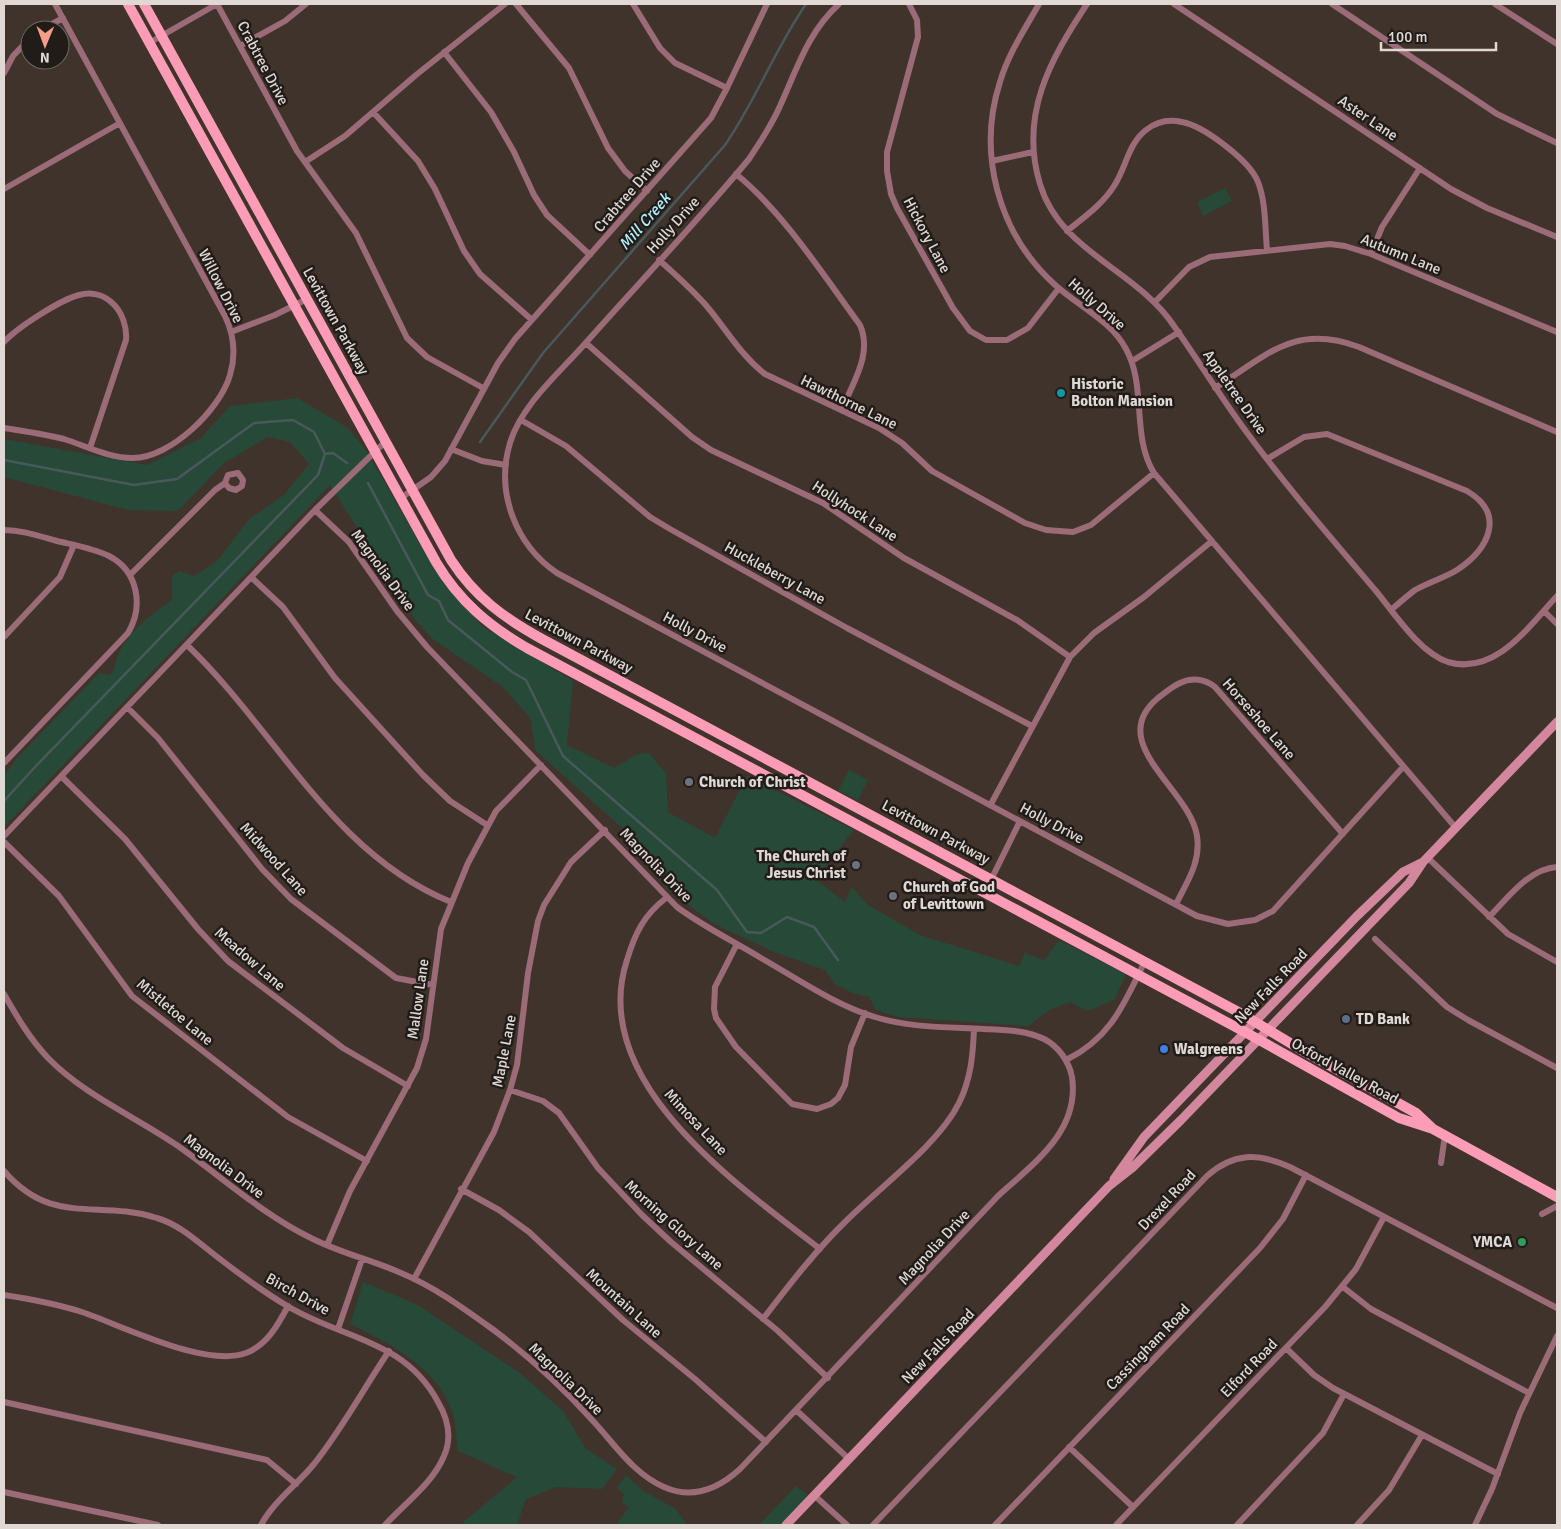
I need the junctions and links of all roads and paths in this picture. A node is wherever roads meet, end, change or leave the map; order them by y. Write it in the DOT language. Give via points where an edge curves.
graph roads {
  1 [pos="55,4"];
  2 [pos="128,4"];
  3 [pos="144,4"];
  4 [pos="217,4"];
  5 [pos="306,4"];
  6 [pos="505,4"];
  7 [pos="516,4"];
  8 [pos="633,4"];
  9 [pos="767,4"];
  10 [pos="839,4"];
  11 [pos="909,4"];
  12 [pos="1039,4"];
  13 [pos="1087,4"];
  14 [pos="1174,4"];
  15 [pos="1332,4"];
  16 [pos="1495,4"];
  17 [pos="63,18"];
  18 [pos="59,20"];
  19 [pos="162,35"];
  20 [pos="149,43"];
  21 [pos="1557,44"];
  22 [pos="240,46"];
  23 [pos="20,49"];
  24 [pos="444,52"];
  25 [pos="4,73"];
  26 [pos="728,88"];
  27 [pos="373,112"];
  28 [pos="120,123"];
  29 [pos="1557,143"];
  30 [pos="1033,152"];
  31 [pos="992,161"];
  32 [pos="305,162"];
  33 [pos="1420,168"];
  34 [pos="736,174"];
  35 [pos="4,189"];
  36 [pos="647,191"];
  37 [pos="1067,231"];
  38 [pos="1557,237"];
  39 [pos="1267,250"];
  40 [pos="1371,254"];
  41 [pos="590,256"];
  42 [pos="659,260"];
  43 [pos="1059,288"];
  44 [pos="307,299"];
  45 [pos="1155,302"];
  46 [pos="294,306"];
  47 [pos="532,320"];
  48 [pos="231,332"];
  49 [pos="1179,332"];
  50 [pos="1557,332"];
  51 [pos="4,342"];
  52 [pos="586,343"];
  53 [pos="1132,361"];
  54 [pos="483,388"];
  55 [pos="1215,388"];
  56 [pos="842,410"];
  57 [pos="521,420"];
  58 [pos="4,428"];
  59 [pos="1557,432"];
  60 [pos="386,441"];
  61 [pos="90,448"];
  62 [pos="451,449"];
  63 [pos="375,452"];
  64 [pos="1267,459"];
  65 [pos="506,465"];
  66 [pos="1154,473"];
  67 [pos="225,483"];
  68 [pos="413,490"];
  69 [pos="401,498"];
  70 [pos="315,510"];
  71 [pos="4,530"];
  72 [pos="1212,541"];
  73 [pos="74,545"];
  74 [pos="130,575"];
  75 [pos="252,578"];
  76 [pos="1557,596"];
  77 [pos="1391,610"];
  78 [pos="1544,611"];
  79 [pos="1557,624"];
  80 [pos="4,637"];
  81 [pos="187,645"];
  82 [pos="1070,657"];
  83 [pos="127,707"];
  84 [pos="1557,722"];
  85 [pos="1032,726"];
  86 [pos="4,763"];
  87 [pos="541,765"];
  88 [pos="1402,766"];
  89 [pos="61,776"];
  90 [pos="990,804"];
  91 [pos="1020,821"];
  92 [pos="487,825"];
  93 [pos="1456,828"];
  94 [pos="605,830"];
  95 [pos="1343,834"];
  96 [pos="4,836"];
  97 [pos="4,842"];
  98 [pos="1425,860"];
  99 [pos="1557,867"];
  100 [pos="991,878"];
  101 [pos="985,892"];
  102 [pos="666,898"];
  103 [pos="451,902"];
  104 [pos="1176,904"];
  105 [pos="1489,917"];
  106 [pos="1375,939"];
  107 [pos="737,944"];
  108 [pos="1145,961"];
  109 [pos="1557,962"];
  110 [pos="1138,974"];
  111 [pos="433,985"];
  112 [pos="4,994"];
  113 [pos="864,1013"];
  114 [pos="1255,1022"];
  115 [pos="974,1029"];
  116 [pos="1268,1029"];
  117 [pos="1245,1032"];
  118 [pos="1258,1039"];
  119 [pos="1066,1060"];
  120 [pos="1557,1068"];
  121 [pos="408,1086"];
  122 [pos="510,1090"];
  123 [pos="1432,1129"];
  124 [pos="1444,1135"];
  125 [pos="367,1161"];
  126 [pos="1441,1163"];
  127 [pos="4,1171"];
  128 [pos="1306,1175"];
  129 [pos="1109,1186"];
  130 [pos="461,1189"];
  131 [pos="1557,1196"];
  132 [pos="1557,1206"];
  133 [pos="1542,1214"];
  134 [pos="1384,1217"];
  135 [pos="327,1245"];
  136 [pos="820,1249"];
  137 [pos="362,1259"];
  138 [pos="414,1279"];
  139 [pos="1343,1287"];
  140 [pos="4,1295"];
  141 [pos="288,1306"];
  142 [pos="1557,1308"];
  143 [pos="763,1318"];
  144 [pos="338,1329"];
  145 [pos="1557,1336"];
  146 [pos="1286,1348"];
  147 [pos="390,1351"];
  148 [pos="828,1378"];
  149 [pos="1530,1393"];
  150 [pos="1344,1394"];
  151 [pos="4,1402"];
  152 [pos="796,1410"];
  153 [pos="1422,1435"];
  154 [pos="766,1442"];
  155 [pos="1069,1447"];
  156 [pos="849,1459"];
  157 [pos="1498,1474"];
  158 [pos="296,1484"];
  159 [pos="4,1492"];
  160 [pos="814,1496"];
  161 [pos="1133,1507"];
  162 [pos="158,1525"];
  163 [pos="261,1525"];
  164 [pos="385,1525"];
  165 [pos="786,1525"];
  166 [pos="847,1525"];
  167 [pos="873,1525"];
  168 [pos="995,1525"];
  169 [pos="1116,1525"];
  170 [pos="1237,1525"];
  171 [pos="1358,1525"];
  172 [pos="1475,1525"];
  1 -- 17 [label="street, Willow Drive"];
  2 -- 20 [label="main road, Levittown Parkway"];
  3 -- 19 [label="main road, Levittown Parkway"];
  4 -- 19 [label="street"];
  4 -- 22 [label="street, Crabtree Drive"];
  5 -- 22 [label="street" via="285,22"];
  6 -- 24 [label="street"];
  7 -- 36 [label="street" via="570,68 608,148 625,171"];
  8 -- 26 [label="street" via="660,48 675,63"];
  9 -- 26 [label="street, Crabtree Drive"];
  10 -- 34 [label="street, Holly Drive" via="826,15 810,38 771,124"];
  11 -- 43 [label="street, Hickory Lane" via="918,20 918,37 886,161 897,208 964,326 978,337 1006,340 1022,333"];
  12 -- 31 [label="street, Holly Drive" via="1000,80 992,115"];
  13 -- 30 [label="street, Appletree Drive" via="1041,88 1033,120"];
  14 -- 33 [label="street, Aster Lane"];
  15 -- 29 [label="street" via="1497,114"];
  16 -- 21 [label="street"];
  17 -- 18 [label="street"];
  17 -- 28 [label="street, Willow Drive"];
  19 -- 20 [label="street"];
  19 -- 44 [label="main road, Levittown Parkway"];
  20 -- 46 [label="main road, Levittown Parkway"];
  22 -- 32 [label="street, Crabtree Drive"];
  23 -- 25 [label="street"];
  24 -- 27 [label="street"];
  24 -- 41 [label="street" via="491,112 547,215"];
  26 -- 36 [label="street, Crabtree Drive" via="710,118"];
  27 -- 32 [label="street" via="345,136"];
  27 -- 47 [label="street" via="418,162 435,189 464,251 480,274"];
  28 -- 35 [label="street"];
  28 -- 48 [label="street, Willow Drive"];
  30 -- 31 [label="street"];
  30 -- 37 [label="street, Appletree Drive" via="1041,188"];
  31 -- 43 [label="street, Holly Drive" via="1000,200 1016,237 1039,269"];
  32 -- 54 [label="street, Crabtree Drive" via="356,233 407,338 426,357"];
  33 -- 38 [label="street, Aster Lane" via="1465,198"];
  33 -- 40 [label="street" via="1382,227"];
  34 -- 42 [label="street, Holly Drive"];
  34 -- 56 [label="street" via="778,215 860,325 864,353"];
  36 -- 41 [label="street, Crabtree Drive"];
  37 -- 39 [label="street" via="1109,194 1138,137 1153,125 1172,121 1196,127 1233,152 1253,172 1261,192"];
  37 -- 45 [label="street, Appletree Drive"];
  39 -- 40 [label="street, Autumn Lane" via="1330,244"];
  39 -- 45 [label="street, Autumn Lane" via="1223,254 1198,261 1178,276"];
  40 -- 50 [label="street, Autumn Lane"];
  41 -- 47 [label="street, Crabtree Drive"];
  42 -- 52 [label="street, Holly Drive"];
  42 -- 56 [label="street, Hawthorne Lane" via="704,304 756,368"];
  43 -- 53 [label="street, Holly Drive" via="1113,332 1126,347"];
  44 -- 46 [label="street"];
  44 -- 60 [label="main road, Levittown Parkway"];
  45 -- 49 [label="street, Appletree Drive"];
  46 -- 48 [label="street"];
  46 -- 63 [label="main road, Levittown Parkway"];
  47 -- 54 [label="street, Crabtree Drive"];
  48 -- 61 [label="street, Willow Drive" via="233,364 224,389 207,413 173,446 134,458"];
  49 -- 53 [label="street"];
  49 -- 55 [label="street, Appletree Drive"];
  51 -- 61 [label="street" via="17,329 80,295 101,296 120,311 126,325 126,340"];
  52 -- 57 [label="street, Holly Drive"];
  52 -- 82 [label="street, Hollyhock Lane" via="692,437 712,450 823,503 896,553 1018,620"];
  53 -- 66 [label="street, Holly Drive" via="1143,446"];
  54 -- 62 [label="street, Crabtree Drive"];
  55 -- 59 [label="street" via="1289,343 1310,337 1330,338 1360,347"];
  55 -- 64 [label="street, Appletree Drive"];
  56 -- 66 [label="street, Hawthorne Lane" via="892,436 932,471 961,488 1030,525 1054,532 1073,532 1091,525"];
  57 -- 65 [label="street, Holly Drive" via="510,444"];
  57 -- 85 [label="street, Huckleberry Lane" via="577,454 650,517 670,529"];
  58 -- 61 [label="street, Willow Drive" via="39,433"];
  60 -- 63 [label="street"];
  60 -- 68 [label="main road, Levittown Parkway"];
  62 -- 65 [label="street" via="482,461"];
  62 -- 68 [label="street, Crabtree Drive" via="438,470"];
  63 -- 69 [label="main road, Levittown Parkway"];
  63 -- 70 [label="street"];
  64 -- 77 [label="street, Appletree Drive"];
  64 -- 77 [label="street" via="1304,437 1327,434 1467,491 1480,500 1488,513 1490,528 1478,552 1459,569 1416,590"];
  65 -- 90 [label="street, Holly Drive" via="508,503 514,522 530,549 557,574"];
  66 -- 72 [label="street, Holly Drive"];
  67 -- 74 [label="street"];
  68 -- 69 [label="street, Crabtree Drive"];
  68 -- 100 [label="main road, Levittown Parkway" via="462,576 500,614"];
  69 -- 101 [label="main road, Levittown Parkway" via="451,585 470,608 503,634"];
  70 -- 75 [label="street"];
  70 -- 87 [label="street, Magnolia Drive" via="348,542 410,628"];
  71 -- 73 [label="street"];
  72 -- 82 [label="street" via="1094,634"];
  72 -- 88 [label="street, Holly Drive"];
  73 -- 74 [label="street" via="109,556"];
  73 -- 80 [label="street" via="60,577"];
  74 -- 86 [label="street" via="137,602 135,618 128,633"];
  75 -- 81 [label="street"];
  75 -- 92 [label="street" via="279,603 335,678 423,775 450,801"];
  76 -- 78 [label="street, Appletree Drive"];
  77 -- 78 [label="street, Appletree Drive" via="1424,647 1441,659 1458,664 1482,662 1501,653"];
  78 -- 79 [label="street"];
  81 -- 83 [label="street"];
  81 -- 103 [label="street" via="222,679 339,825 422,889"];
  82 -- 85 [label="street"];
  83 -- 89 [label="street"];
  83 -- 111 [label="street, Midwood Lane" via="158,738 262,869 291,900 396,978"];
  84 -- 93 [label="main road, New Falls Road"];
  85 -- 90 [label="street"];
  87 -- 92 [label="street, Mallow Lane" via="508,797"];
  87 -- 94 [label="street, Magnolia Drive"];
  88 -- 93 [label="street, Holly Drive"];
  88 -- 95 [label="street, Holly Drive"];
  89 -- 96 [label="street"];
  89 -- 121 [label="street, Meadow Lane" via="125,839 228,961 343,1048"];
  90 -- 91 [label="street, Holly Drive"];
  91 -- 100 [label="street"];
  91 -- 104 [label="street, Holly Drive"];
  92 -- 103 [label="street, Mallow Lane"];
  93 -- 98 [label="main road, New Falls Road"];
  94 -- 102 [label="street, Magnolia Drive"];
  94 -- 122 [label="street, Maple Lane" via="570,862 538,921"];
  95 -- 104 [label="street, Holly Drive" via="1282,903 1265,916 1228,924 1205,919"];
  95 -- 104 [label="street, Horseshoe Lane" via="1215,687 1200,680 1183,681 1146,710 1139,726 1141,743 1190,816 1197,833 1196,861"];
  97 -- 125 [label="street, Mistletoe Lane" via="59,896 132,996 288,1117"];
  98 -- 105 [label="street"];
  98 -- 114 [label="main road, New Falls Road" via="1403,872"];
  98 -- 116 [label="main road, New Falls Road" via="1410,883"];
  99 -- 105 [label="street" via="1530,877"];
  100 -- 101 [label="street"];
  100 -- 108 [label="main road, Levittown Parkway"];
  101 -- 110 [label="main road, Levittown Parkway"];
  102 -- 107 [label="street, Magnolia Drive" via="691,918"];
  102 -- 136 [label="street, Mimosa Lane" via="639,926 621,982 621,1024 635,1066 676,1123 711,1158"];
  103 -- 111 [label="street, Mallow Lane" via="438,941"];
  105 -- 109 [label="street" via="1520,942"];
  106 -- 120 [label="street" via="1448,1007"];
  107 -- 113 [label="street, Magnolia Drive"];
  107 -- 113 [label="street" via="715,987 716,1018 736,1047 792,1104 817,1109 838,1098 845,1085 851,1047"];
  108 -- 110 [label="street"];
  108 -- 114 [label="main road, Levittown Parkway"];
  110 -- 117 [label="main road, Levittown Parkway"];
  110 -- 119 [label="street" via="1106,1031 1092,1045"];
  111 -- 121 [label="street, Mallow Lane" via="426,1039"];
  112 -- 135 [label="street, Magnolia Drive" via="38,1047 67,1075 179,1147 263,1210"];
  113 -- 115 [label="street, Magnolia Drive" via="918,1026"];
  114 -- 116 [label="main road, Levittown Parkway"];
  114 -- 117 [label="main road, New Falls Road"];
  115 -- 119 [label="street, Magnolia Drive" via="1036,1035 1051,1043"];
  115 -- 136 [label="street" via="970,1069 953,1114 926,1145"];
  116 -- 118 [label="main road, New Falls Road"];
  116 -- 123 [label="main road, Oxford Valley Road" via="1410,1110"];
  117 -- 118 [label="main road, Oxford Valley Road"];
  117 -- 129 [label="main road, New Falls Road" via="1144,1137"];
  118 -- 123 [label="main road, Oxford Valley Road" via="1399,1118"];
  118 -- 129 [label="main road, New Falls Road" via="1174,1127"];
  119 -- 148 [label="street, Magnolia Drive" via="1071,1072 1073,1096 1065,1127"];
  121 -- 125 [label="street, Mallow Lane"];
  122 -- 130 [label="street, Maple Lane" via="494,1132"];
  122 -- 143 [label="street, Morning Glory Lane" via="543,1102 559,1113 598,1168 642,1216"];
  123 -- 124 [label="main road, Oxford Valley Road"];
  124 -- 126 [label="street"];
  124 -- 131 [label="main road, Oxford Valley Road"];
  125 -- 135 [label="street, Mallow Lane"];
  127 -- 141 [label="street, Birch Drive" via="26,1192 44,1202 74,1209 129,1212 164,1220"];
  128 -- 134 [label="street, Drexel Road"];
  128 -- 155 [label="street, Cassingham Road" via="1277,1229"];
  128 -- 167 [label="street, Drexel Road" via="1281,1163 1256,1157 1240,1158 1218,1166"];
  129 -- 156 [label="main road, New Falls Road"];
  130 -- 138 [label="street, Maple Lane"];
  130 -- 154 [label="street, Mountain Lane" via="499,1210 529,1232 629,1326"];
  132 -- 133 [label="street"];
  134 -- 139 [label="street, Elford Road"];
  134 -- 142 [label="street, Drexel Road"];
  135 -- 137 [label="street, Magnolia Drive"];
  136 -- 143 [label="street"];
  137 -- 138 [label="street, Magnolia Drive"];
  137 -- 144 [label="street"];
  138 -- 154 [label="street, Magnolia Drive" via="468,1312 526,1356 594,1422 627,1460 662,1486 691,1493 710,1489 733,1475"];
  139 -- 146 [label="street, Elford Road"];
  139 -- 149 [label="street" via="1371,1309"];
  140 -- 141 [label="street" via="66,1308 168,1344 226,1356 245,1354 264,1343"];
  141 -- 144 [label="street, Birch Drive"];
  143 -- 148 [label="street, Morning Glory Lane"];
  144 -- 147 [label="street, Birch Drive"];
  145 -- 149 [label="street"];
  146 -- 150 [label="street" via="1314,1375"];
  146 -- 161 [label="street, Elford Road"];
  147 -- 158 [label="street" via="324,1450"];
  147 -- 164 [label="street, Birch Drive" via="416,1372 434,1395 446,1419 448,1438 443,1458 430,1478"];
  148 -- 152 [label="street, Magnolia Drive"];
  149 -- 157 [label="street"];
  150 -- 153 [label="street"];
  150 -- 170 [label="street" via="1323,1433"];
  151 -- 158 [label="street" via="267,1460"];
  152 -- 154 [label="street, Magnolia Drive"];
  152 -- 156 [label="street"];
  153 -- 157 [label="street"];
  153 -- 171 [label="street" via="1389,1490"];
  155 -- 161 [label="street"];
  155 -- 168 [label="street, Cassingham Road"];
  156 -- 160 [label="main road, New Falls Road"];
  157 -- 172 [label="street"];
  158 -- 163 [label="street" via="272,1507"];
  159 -- 162 [label="street"];
  160 -- 165 [label="main road, New Falls Road"];
  160 -- 166 [label="street"];
  161 -- 169 [label="street, Elford Road"];
}
